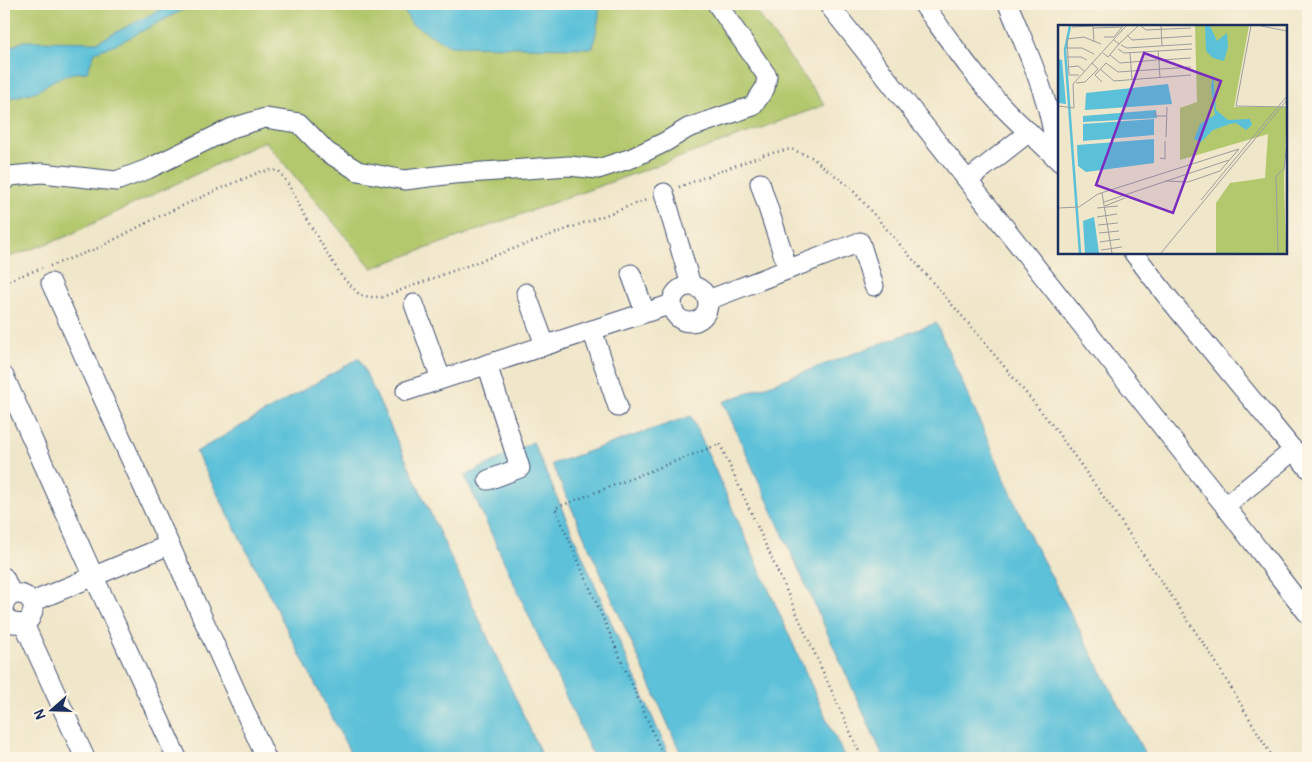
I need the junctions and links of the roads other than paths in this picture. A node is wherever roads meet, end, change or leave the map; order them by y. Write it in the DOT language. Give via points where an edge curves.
graph roads {
  1 [pos="717,4"];
  2 [pos="828,4"];
  3 [pos="924,4"];
  4 [pos="1008,4"];
  5 [pos="1029,132"];
  6 [pos="1057,159"];
  7 [pos="968,180"];
  8 [pos="4,181"];
  9 [pos="760,183"];
  10 [pos="664,193"];
  11 [pos="1135,254"];
  12 [pos="788,270"];
  13 [pos="631,274"];
  14 [pos="51,283"];
  15 [pos="691,285"];
  16 [pos="874,286"];
  17 [pos="526,293"];
  18 [pos="708,300"];
  19 [pos="414,304"];
  20 [pos="672,304"];
  21 [pos="645,312"];
  22 [pos="592,330"];
  23 [pos="545,345"];
  24 [pos="487,364"];
  25 [pos="4,376"];
  26 [pos="441,379"];
  27 [pos="406,391"];
  28 [pos="618,407"];
  29 [pos="1296,446"];
  30 [pos="1308,468"];
  31 [pos="488,480"];
  32 [pos="1225,506"];
  33 [pos="169,545"];
  34 [pos="4,577"];
  35 [pos="94,577"];
  36 [pos="8,600"];
  37 [pos="32,602"];
  38 [pos="1308,614"];
  39 [pos="4,615"];
  40 [pos="24,624"];
  41 [pos="85,758"];
  42 [pos="177,758"];
  43 [pos="266,758"];
  1 -- 8 [label="street" via="767,76 765,88 753,106 688,128 632,158 598,169 569,166 405,180 358,171 327,152 299,123 265,118 232,128 116,181 42,173 10,176"];
  2 -- 7 [label="street"];
  3 -- 5 [label="street" via="979,80"];
  4 -- 6 [label="street" via="1038,79 1052,124"];
  5 -- 6 [label="street"];
  5 -- 7 [label="street"];
  7 -- 32 [label="street"];
  9 -- 12 [label="street"];
  10 -- 15 [label="street"];
  11 -- 29 [label="street"];
  12 -- 16 [label="street" via="860,242"];
  12 -- 18 [label="street"];
  13 -- 21 [label="street"];
  14 -- 33 [label="street"];
  15 -- 18 [label="street" via="702,289"];
  15 -- 20 [label="street" via="680,288"];
  17 -- 23 [label="street"];
  18 -- 20 [label="street" via="703,317 692,322 685,322 675,315"];
  19 -- 26 [label="street"];
  20 -- 21 [label="street"];
  21 -- 22 [label="street"];
  22 -- 23 [label="street"];
  22 -- 28 [label="street"];
  23 -- 24 [label="street"];
  24 -- 26 [label="street"];
  24 -- 31 [label="street" via="520,468"];
  25 -- 35 [label="street"];
  26 -- 27 [label="street"];
  29 -- 30 [label="street"];
  29 -- 32 [label="street"];
  32 -- 38 [label="street"];
  33 -- 35 [label="street"];
  33 -- 43 [label="street"];
  34 -- 36 [label="street"];
  35 -- 37 [label="street"];
  35 -- 42 [label="street"];
  36 -- 37 [label="street" via="20,594"];
  37 -- 40 [label="street" via="34,611"];
  39 -- 40 [label="street" via="12,624"];
  40 -- 41 [label="street"];
}
